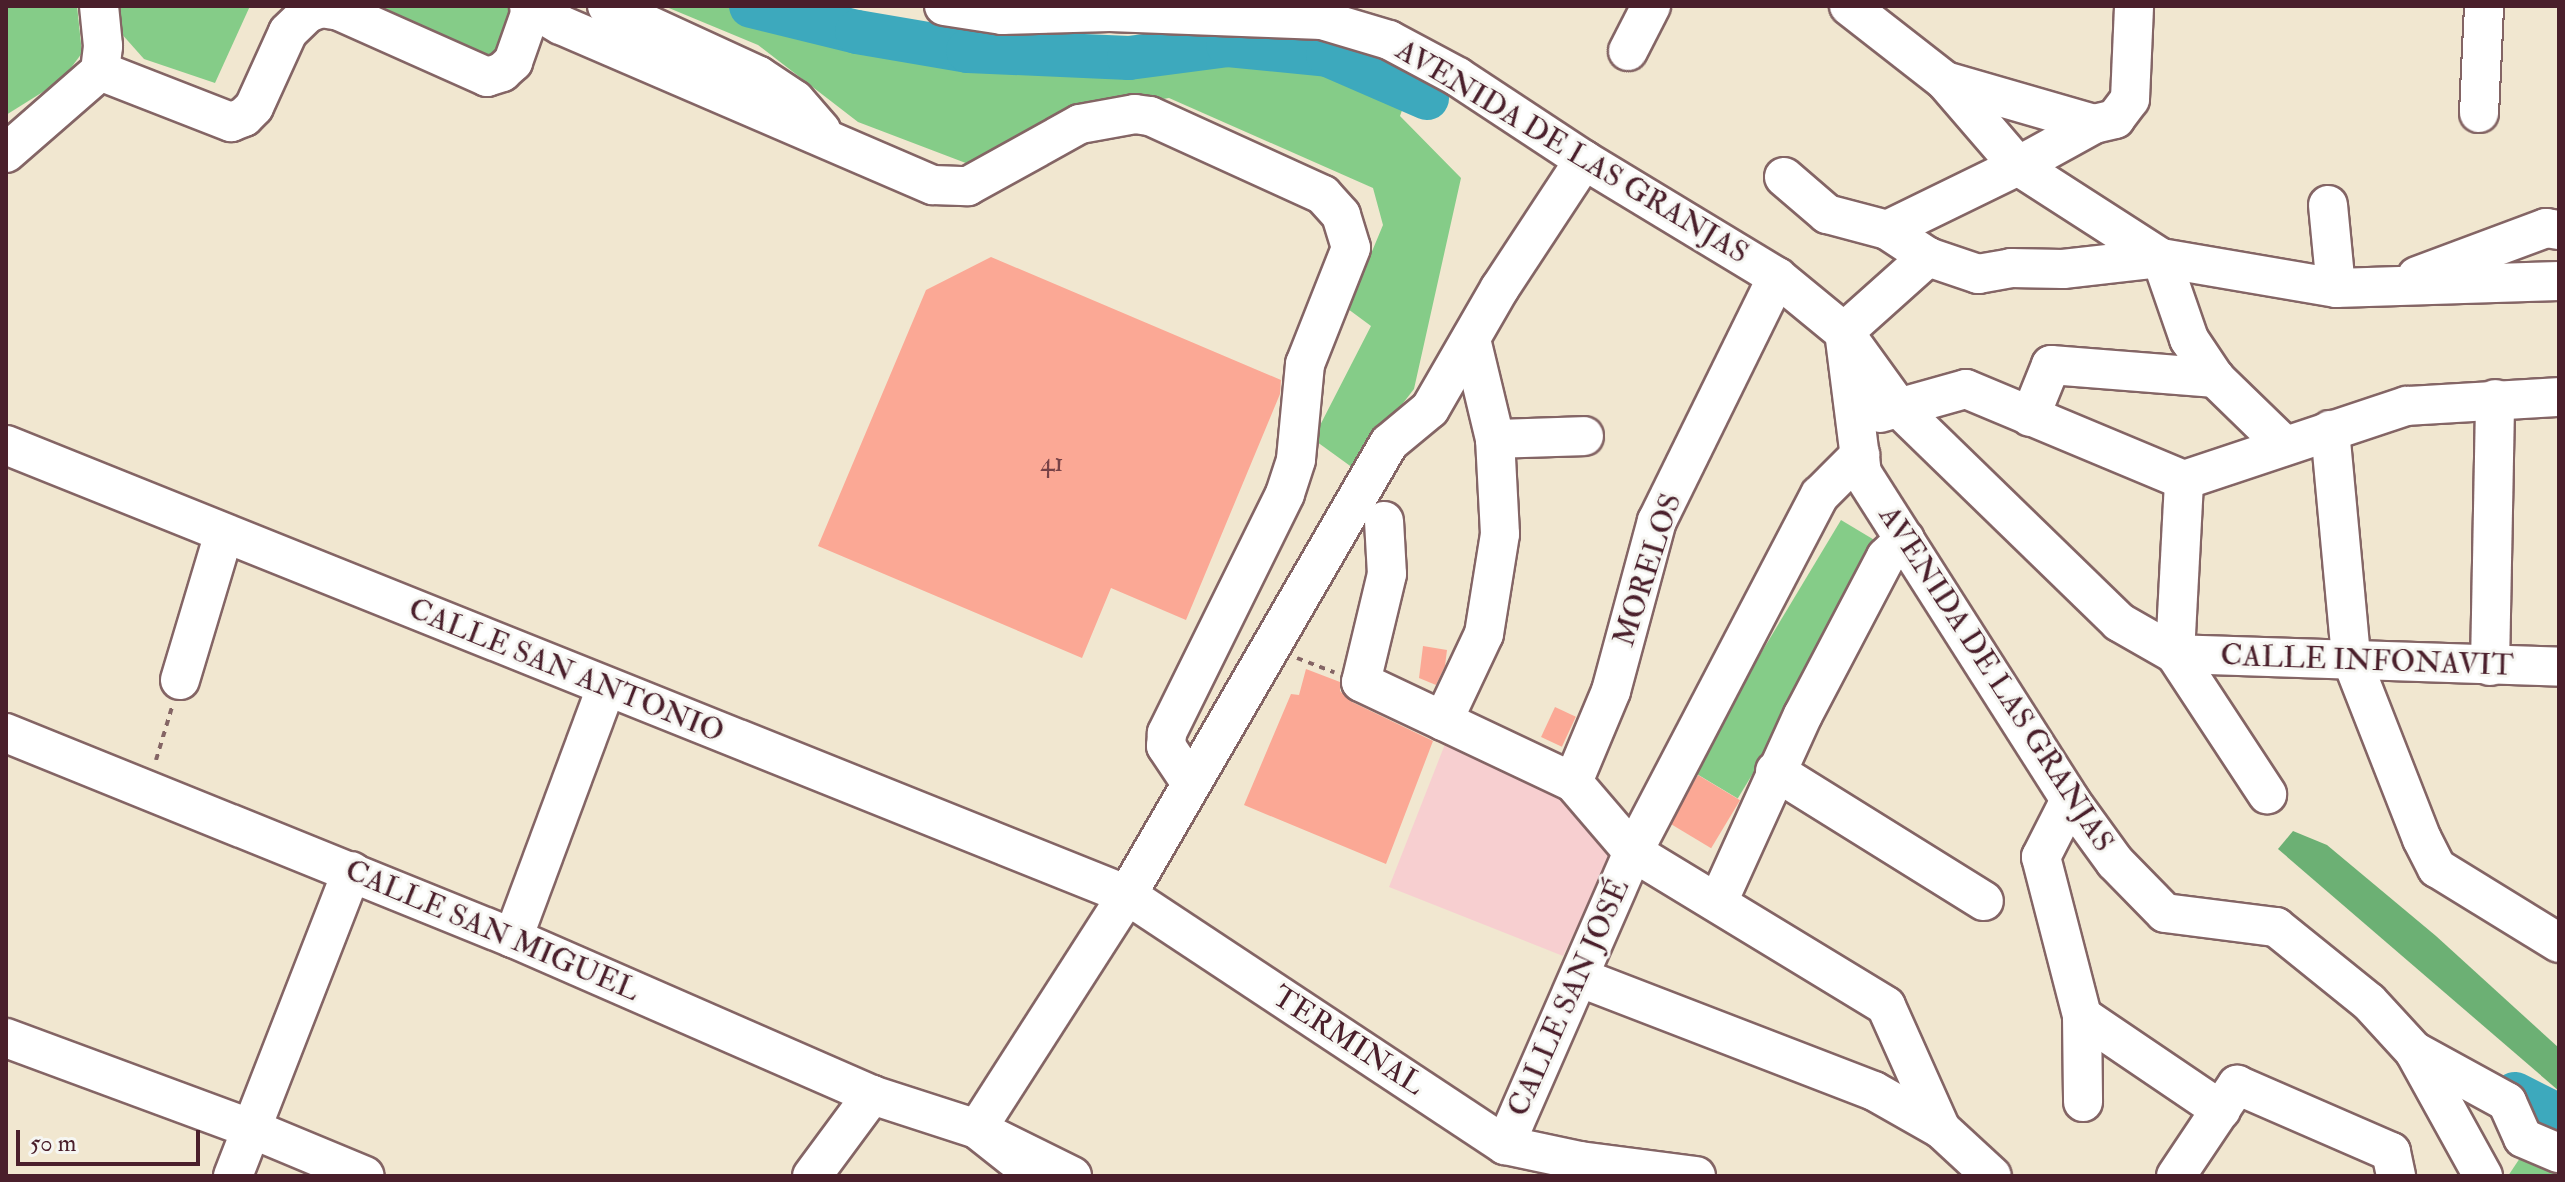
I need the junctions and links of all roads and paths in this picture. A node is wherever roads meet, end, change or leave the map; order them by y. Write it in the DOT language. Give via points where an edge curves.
graph roads {
  1 [pos="99,6"];
  2 [pos="607,6"];
  3 [pos="944,6"];
  4 [pos="1651,6"];
  5 [pos="1849,6"];
  6 [pos="2134,6"];
  7 [pos="2484,6"];
  8 [pos="531,7"];
  9 [pos="1110,9"];
  10 [pos="1628,51"];
  11 [pos="100,71"];
  12 [pos="1945,81"];
  13 [pos="2479,113"];
  14 [pos="2094,124"];
  15 [pos="829,138"];
  16 [pos="6,153"];
  17 [pos="1584,160"];
  18 [pos="2018,166"];
  19 [pos="1784,177"];
  20 [pos="2328,205"];
  21 [pos="1887,230"];
  22 [pos="2559,230"];
  23 [pos="1928,257"];
  24 [pos="2161,258"];
  25 [pos="1777,277"];
  26 [pos="2559,281"];
  27 [pos="2389,287"];
  28 [pos="2336,288"];
  29 [pos="1844,332"];
  30 [pos="1471,339"];
  31 [pos="2215,378"];
  32 [pos="2559,397"];
  33 [pos="2495,399"];
  34 [pos="1898,407"];
  35 [pos="2030,417"];
  36 [pos="2330,430"];
  37 [pos="1584,436"];
  38 [pos="1858,437"];
  39 [pos="1495,439"];
  40 [pos="6,445"];
  41 [pos="2284,445"];
  42 [pos="2184,480"];
  43 [pos="1384,521"];
  44 [pos="224,533"];
  45 [pos="1905,539"];
  46 [pos="1269,648"];
  47 [pos="2175,654"];
  48 [pos="2351,658"];
  49 [pos="2490,666"];
  50 [pos="2558,669"];
  51 [pos="180,680"];
  52 [pos="1361,682"];
  53 [pos="606,688"];
  54 [pos="1443,721"];
  55 [pos="6,733"];
  56 [pos="1775,771"];
  57 [pos="1190,782"];
  58 [pos="1573,782"];
  59 [pos="147,789"];
  60 [pos="2267,794"];
  61 [pos="2070,800"];
  62 [pos="1633,852"];
  63 [pos="352,871"];
  64 [pos="1127,895"];
  65 [pos="1984,901"];
  66 [pos="1718,902"];
  67 [pos="513,938"];
  68 [pos="2559,943"];
  69 [pos="1581,978"];
  70 [pos="2082,1016"];
  71 [pos="6,1038"];
  72 [pos="2414,1051"];
  73 [pos="872,1095"];
  74 [pos="2229,1098"];
  75 [pos="2083,1102"];
  76 [pos="252,1129"];
  77 [pos="977,1129"];
  78 [pos="1941,1129"];
  79 [pos="2523,1138"];
  80 [pos="1505,1145"];
  81 [pos="2559,1153"];
  82 [pos="1579,1168"];
  83 [pos="233,1176"];
  84 [pos="365,1176"];
  85 [pos="812,1176"];
  86 [pos="1036,1176"];
  87 [pos="1072,1176"];
  88 [pos="1696,1176"];
  89 [pos="1992,1176"];
  90 [pos="2176,1176"];
  91 [pos="2396,1176"];
  92 [pos="2483,1176"];
  93 [pos="2498,1176"];
  1 -- 11 [label="street"];
  2 -- 15 [label="street" via="759,76 795,100"];
  3 -- 9 [label="street, AVENIDA DE LAS GRANJAS" via="1002,15"];
  4 -- 10 [label="street"];
  5 -- 12 [label="street"];
  6 -- 14 [label="street" via="2133,89 2115,119"];
  7 -- 13 [label="street"];
  8 -- 11 [label="street" via="513,62 487,77 339,11 321,8 288,32 254,107 231,122"];
  8 -- 15 [label="street" via="561,25"];
  9 -- 17 [label="street, AVENIDA DE LAS GRANJAS" via="1322,20 1376,36 1458,77"];
  11 -- 16 [label="street"];
  12 -- 14 [label="street"];
  12 -- 18 [label="street"];
  14 -- 18 [label="street"];
  15 -- 57 [label="street" via="933,185 968,186 1080,124 1150,116 1323,195 1341,215 1351,248 1305,364 1296,460 1285,494 1167,733 1166,746"];
  17 -- 25 [label="street, AVENIDA DE LAS GRANJAS"];
  17 -- 30 [label="street"];
  18 -- 21 [label="street"];
  18 -- 24 [label="street"];
  19 -- 21 [label="street" via="1827,214"];
  20 -- 28 [label="street"];
  21 -- 23 [label="street"];
  22 -- 27 [label="street" via="2546,228"];
  23 -- 24 [label="street" via="1978,274"];
  23 -- 29 [label="street"];
  24 -- 28 [label="street"];
  24 -- 31 [label="street" via="2189,339"];
  25 -- 29 [label="street, AVENIDA DE LAS GRANJAS"];
  25 -- 58 [label="street, MORELOS" via="1657,521 1611,691"];
  26 -- 27 [label="street"];
  27 -- 28 [label="street"];
  29 -- 34 [label="street, AVENIDA DE LAS GRANJAS"];
  29 -- 38 [label="street, AVENIDA DE LAS GRANJAS"];
  30 -- 39 [label="street"];
  30 -- 46 [label="street" via="1430,409 1389,443"];
  31 -- 35 [label="street" via="2051,365"];
  31 -- 41 [label="street"];
  32 -- 33 [label="street"];
  33 -- 36 [label="street" via="2407,406"];
  33 -- 49 [label="street"];
  34 -- 35 [label="street" via="1966,389"];
  34 -- 38 [label="street"];
  34 -- 47 [label="street, AVENIDA DE LAS GRANJAS" via="2119,622"];
  35 -- 42 [label="street"];
  36 -- 41 [label="street"];
  36 -- 48 [label="street"];
  37 -- 39 [label="street"];
  38 -- 45 [label="street, AVENIDA DE LAS GRANJAS" via="1862,473"];
  38 -- 62 [label="street, CALLE SAN JOSÉ" via="1820,495"];
  39 -- 54 [label="street" via="1500,534 1484,634"];
  40 -- 44 [label="street, CALLE SAN ANTONIO"];
  41 -- 42 [label="street"];
  42 -- 47 [label="street"];
  43 -- 52 [label="street" via="1387,574"];
  44 -- 51 [label="street"];
  44 -- 53 [label="street, CALLE SAN ANTONIO"];
  45 -- 56 [label="street" via="1886,557"];
  45 -- 61 [label="street, AVENIDA DE LAS GRANJAS"];
  46 -- 52 [label="path"];
  46 -- 57 [label="street"];
  47 -- 48 [label="street, CALLE INFONAVIT"];
  47 -- 60 [label="street"];
  48 -- 49 [label="street, CALLE INFONAVIT"];
  48 -- 68 [label="street" via="2437,868"];
  49 -- 50 [label="street, CALLE INFONAVIT"];
  51 -- 59 [label="path"];
  52 -- 54 [label="street"];
  53 -- 64 [label="street, CALLE SAN ANTONIO"];
  53 -- 67 [label="street"];
  54 -- 58 [label="street"];
  55 -- 59 [label="street, CALLE SAN MIGUEL"];
  56 -- 65 [label="street"];
  56 -- 66 [label="street"];
  57 -- 64 [label="street"];
  58 -- 62 [label="street"];
  59 -- 63 [label="street, CALLE SAN MIGUEL"];
  61 -- 70 [label="street" via="2041,857"];
  61 -- 72 [label="street, AVENIDA DE LAS GRANJAS" via="2115,862 2165,913 2276,927 2369,1002"];
  62 -- 66 [label="street"];
  62 -- 69 [label="street, CALLE SAN JOSÉ"];
  63 -- 67 [label="street, CALLE SAN MIGUEL"];
  63 -- 76 [label="street"];
  64 -- 77 [label="street"];
  64 -- 80 [label="street, TERMINAL"];
  66 -- 78 [label="street" via="1886,1006"];
  67 -- 73 [label="street, CALLE SAN MIGUEL"];
  69 -- 78 [label="street" via="1874,1091"];
  69 -- 80 [label="street, CALLE SAN JOSÉ"];
  70 -- 74 [label="street"];
  70 -- 75 [label="street"];
  71 -- 76 [label="street"];
  72 -- 79 [label="street, AVENIDA DE LAS GRANJAS" via="2507,1102"];
  72 -- 92 [label="street"];
  73 -- 77 [label="street, CALLE SAN MIGUEL"];
  73 -- 85 [label="street"];
  74 -- 90 [label="street"];
  74 -- 91 [label="street" via="2391,1152"];
  76 -- 83 [label="street"];
  76 -- 84 [label="street"];
  77 -- 86 [label="street, CALLE SAN MIGUEL"];
  77 -- 87 [label="street, CALLE SAN MIGUEL"];
  78 -- 89 [label="street"];
  79 -- 81 [label="street"];
  79 -- 93 [label="street"];
  80 -- 82 [label="street, TERMINAL"];
  82 -- 88 [label="street, TERMINAL"];
}
